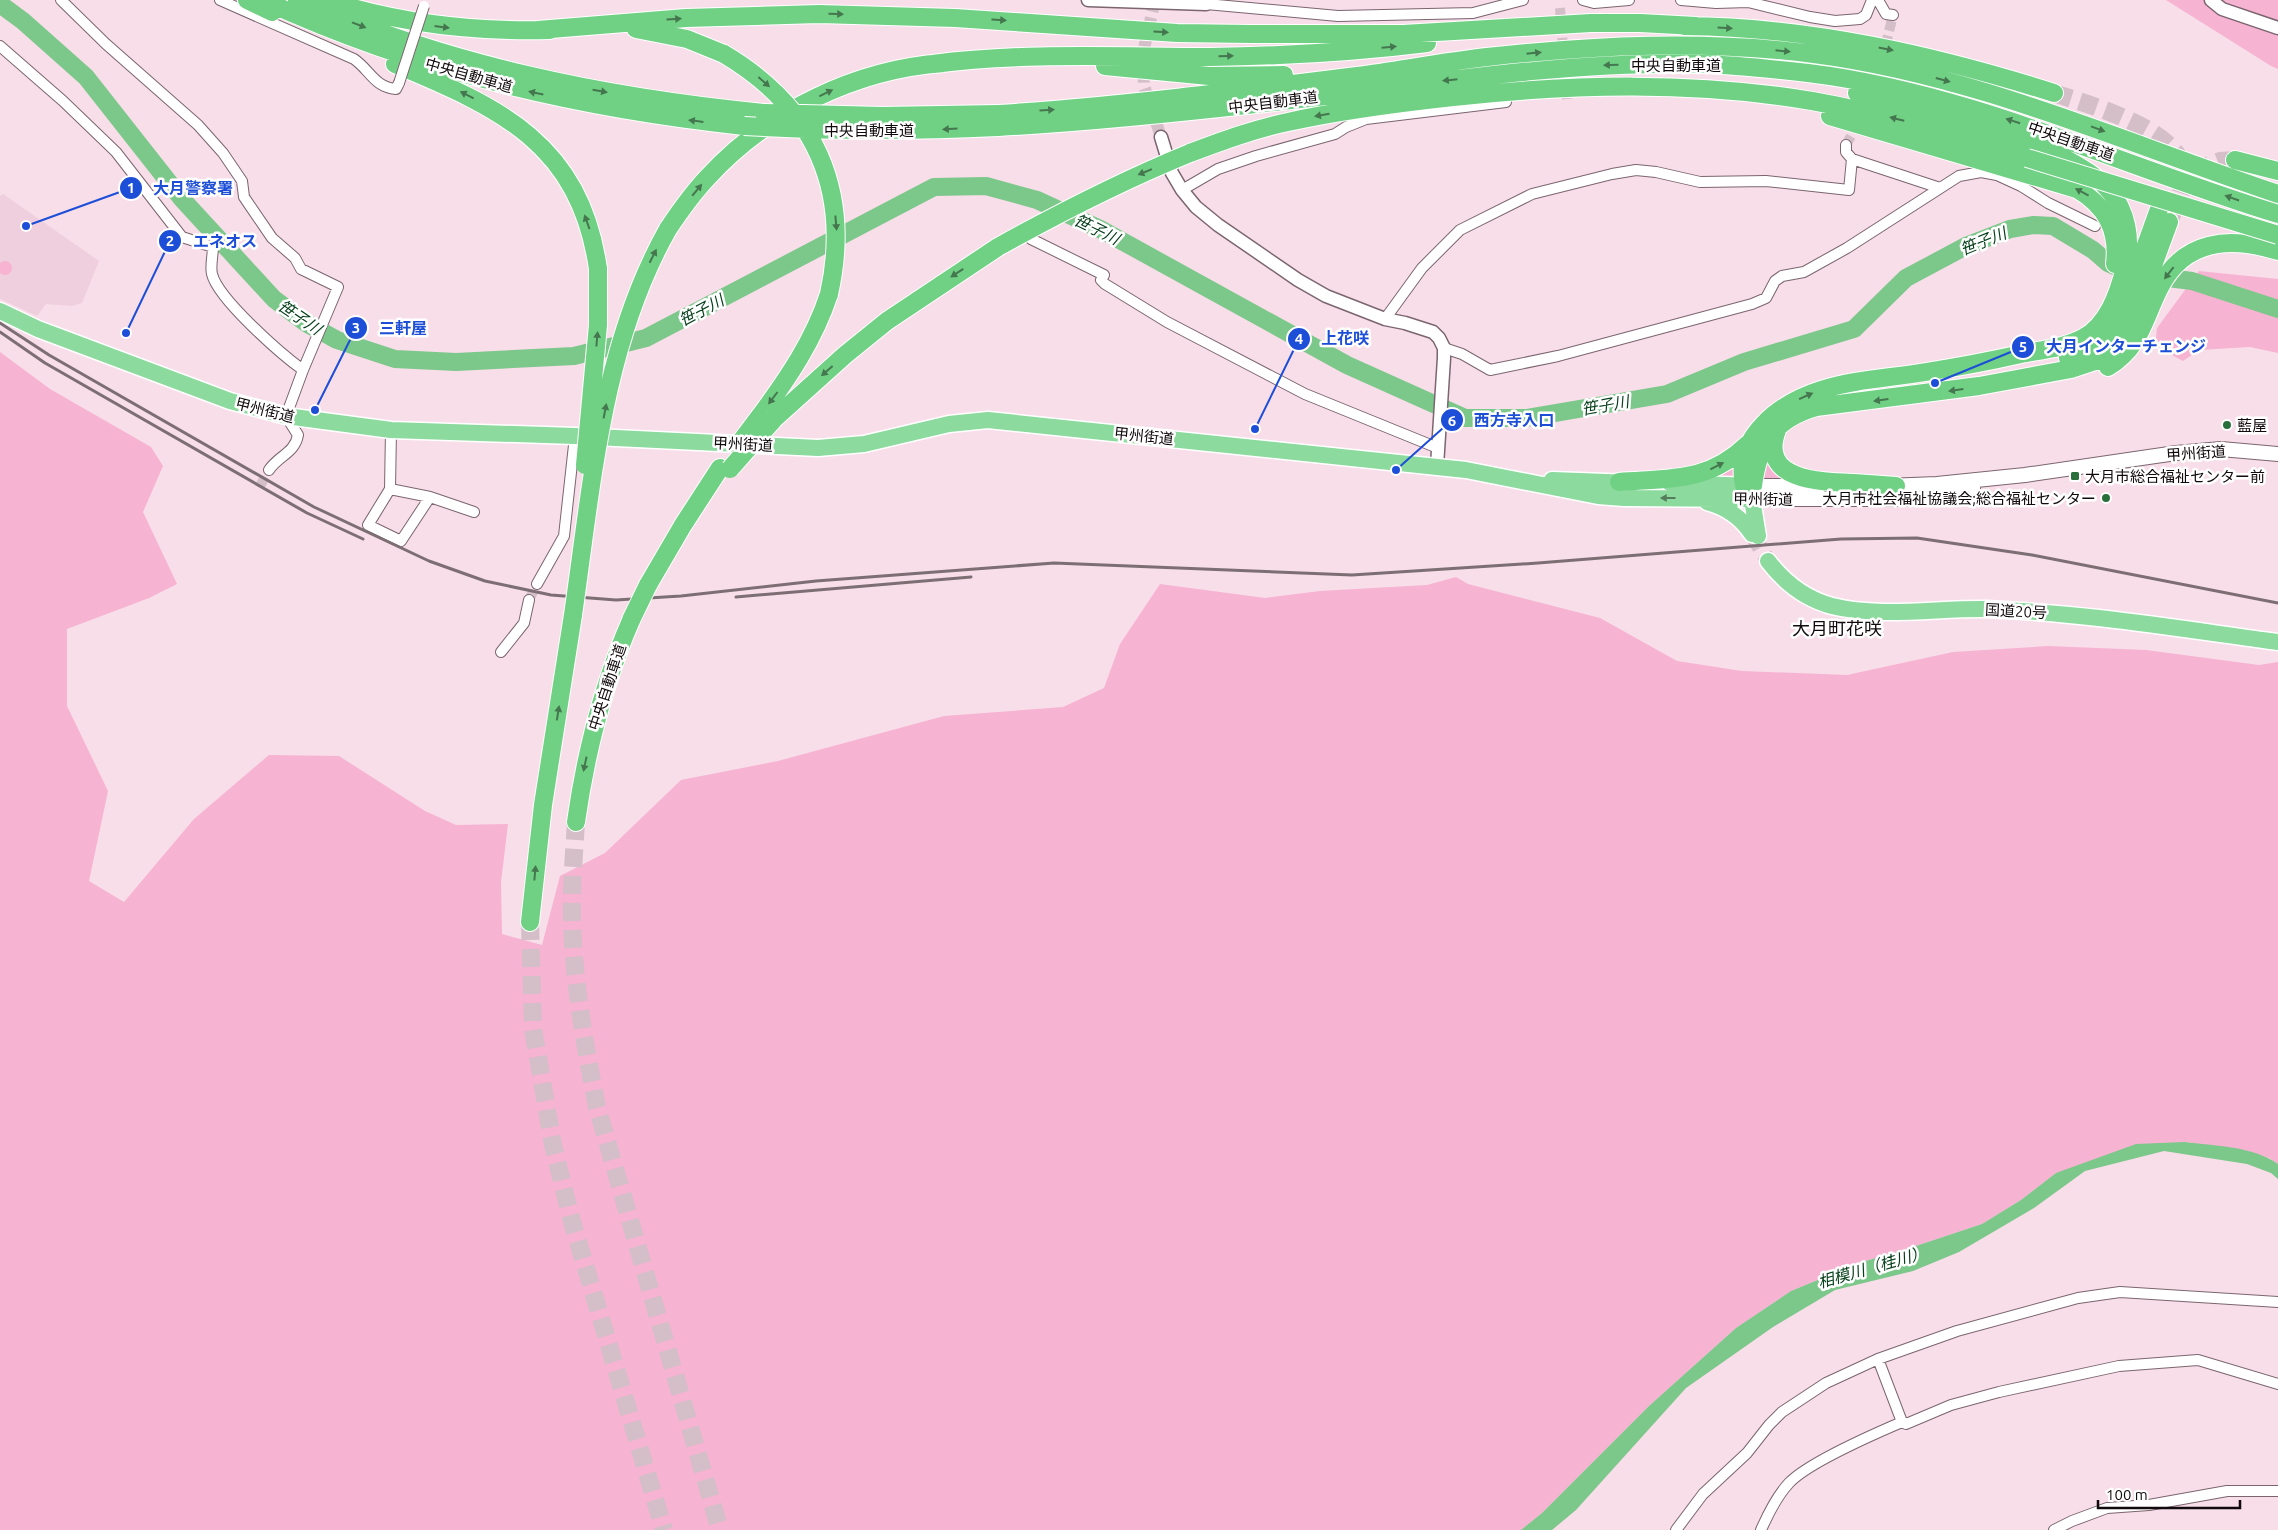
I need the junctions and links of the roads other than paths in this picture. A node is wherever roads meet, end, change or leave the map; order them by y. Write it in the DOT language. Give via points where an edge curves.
graph roads {
  1 [pos="61,0"];
  2 [pos="220,0"];
  3 [pos="247,0"];
  4 [pos="263,0"];
  5 [pos="297,0"];
  6 [pos="326,0"];
  7 [pos="1088,0"];
  8 [pos="1523,0"];
  9 [pos="1583,0"];
  10 [pos="1628,0"];
  11 [pos="1681,0"];
  12 [pos="1872,0"];
  13 [pos="1878,0"];
  14 [pos="2211,0"];
  15 [pos="1207,2"];
  16 [pos="426,3"];
  17 [pos="1893,15"];
  18 [pos="1696,26"];
  19 [pos="2278,28"];
  20 [pos="538,30"];
  21 [pos="0,46"];
  22 [pos="1485,58"];
  23 [pos="933,64"];
  24 [pos="1642,64"];
  25 [pos="1627,85"];
  26 [pos="2054,92"];
  27 [pos="1506,102"];
  28 [pos="998,120"];
  29 [pos="1162,137"];
  30 [pos="1846,145"];
  31 [pos="1852,159"];
  32 [pos="2235,160"];
  33 [pos="2278,170"];
  34 [pos="1940,188"];
  35 [pos="1182,190"];
  36 [pos="2278,194"];
  37 [pos="2278,214"];
  38 [pos="2162,220"];
  39 [pos="2120,225"];
  40 [pos="2095,226"];
  41 [pos="2278,235"];
  42 [pos="1031,239"];
  43 [pos="2278,251"];
  44 [pos="2125,309"];
  45 [pos="0,311"];
  46 [pos="1384,319"];
  47 [pos="1444,353"];
  48 [pos="303,370"];
  49 [pos="286,416"];
  50 [pos="767,417"];
  51 [pos="1778,427"];
  52 [pos="391,430"];
  53 [pos="575,436"];
  54 [pos="1749,443"];
  55 [pos="1438,448"];
  56 [pos="2278,454"];
  57 [pos="1437,466"];
  58 [pos="268,470"];
  59 [pos="1500,475"];
  60 [pos="2025,475"];
  61 [pos="1618,482"];
  62 [pos="1896,486"];
  63 [pos="390,489"];
  64 [pos="1750,490"];
  65 [pos="430,497"];
  66 [pos="1693,498"];
  67 [pos="474,512"];
  68 [pos="1768,561"];
  69 [pos="537,584"];
  70 [pos="529,600"];
  71 [pos="572,615"];
  72 [pos="2278,642"];
  73 [pos="501,652"];
  74 [pos="576,822"];
  75 [pos="530,922"];
  76 [pos="2278,1302"];
  77 [pos="1878,1359"];
  78 [pos="2278,1384"];
  79 [pos="1902,1422"];
  80 [pos="2278,1491"];
  81 [pos="1676,1530"];
  82 [pos="1761,1530"];
  83 [pos="2054,1530"];
  1 -- 48 [label="street" via="198,125 223,153 242,181 244,197 272,238 295,258 301,269 338,287"];
  2 -- 16 [label="street, bridge" via="354,59 378,84 396,89"];
  71 -- 3 [label="highway, one-way, bridge" via="598,325 598,269 590,227 574,190 551,156 520,126 460,91"];
  28 -- 4 [label="highway, 中央自動車道, one-way, bridge" via="877,130 744,126 636,113 524,91 414,59"];
  5 -- 28 [label="highway, 中央自動車道, one-way, bridge" via="418,46 528,76 641,99 764,113"];
  6 -- 20 [label="highway, one-way" via="424,25 484,31"];
  7 -- 15 [label="street"];
  8 -- 15 [label="street" via="1473,14 1338,16"];
  9 -- 10 [label="street" via="1594,3"];
  11 -- 12 [label="street" via="1748,2 1835,21 1860,20 1866,15"];
  13 -- 17 [label="street" via="1886,14"];
  14 -- 19 [label="street" via="2222,9"];
  20 -- 18 [label="highway, one-way" via="686,18 819,14 955,18 1177,33 1403,34 1601,23"];
  23 -- 18 [label="highway, one-way" via="1032,56 1293,54 1539,31"];
  18 -- 26 [label="highway, one-way" via="1777,31 1860,44 1955,64"];
  20 -- 50 [label="highway, one-way, bridge" via="650,30 686,39 724,54 746,67 784,100 810,139 828,180 837,226 837,249 829,294 814,335"];
  21 -- 48 [label="street" via="116,152 182,237 213,247 212,275 227,299 282,355"];
  22 -- 23 [label="highway" via="1260,76 1209,76 1033,62"];
  28 -- 22 [label="highway, 中央自動車道, one-way" via="1223,94"];
  22 -- 36 [label="highway, 中央自動車道, one-way" via="1604,48 1708,46 1862,61 2012,100"];
  71 -- 23 [label="highway, one-way, bridge" via="617,353 640,282 668,229 707,177 752,136 777,119 863,78"];
  24 -- 28 [label="highway, 中央自動車道, one-way" via="1545,70 1111,120"];
  37 -- 24 [label="highway, 中央自動車道, one-way" via="2015,122 1908,92 1811,74 1756,68"];
  24 -- 39 [label="highway" via="1796,79 1880,98 1981,127 2050,152 2090,172 2115,198"];
  39 -- 25 [label="highway, one-way" via="2077,189 1863,124 1766,102"];
  41 -- 25 [label="highway, one-way, bridge" via="1906,122 1811,101 1719,89"];
  25 -- 50 [label="highway, one-way, bridge" via="1491,93 1323,115 1248,132 1190,153 1098,193 998,246 887,321"];
  27 -- 35 [label="street" via="1366,119 1335,134 1218,169"];
  29 -- 35 [label="street" via="1172,173"];
  30 -- 31 [label="street" via="1846,152"];
  31 -- 34 [label="street"];
  31 -- 46 [label="street" via="1850,190 1766,181 1700,182 1636,170 1532,194 1460,230 1422,268"];
  32 -- 33 [label="highway"];
  34 -- 40 [label="street" via="1959,176 1981,172 1997,175"];
  34 -- 47 [label="street" via="1804,272 1782,276 1775,281 1766,298 1752,304 1558,356 1490,370 1462,354"];
  35 -- 46 [label="street" via="1218,225 1298,280 1326,296"];
  38 -- 44 [label="highway"];
  39 -- 44 [label="highway" via="2128,237"];
  42 -- 55 [label="street" via="1104,275 1101,280 1105,284 1168,322 1306,394"];
  43 -- 44 [label="highway, one-way" via="2238,243 2208,245 2183,258 2158,290"];
  44 -- 51 [label="highway, one-way" via="2143,328 2127,352 2104,370 2075,380 2025,387 1979,386 1816,408 1795,415"];
  54 -- 44 [label="highway, one-way" via="1785,406 1820,390 1975,364 2043,362 2086,352 2107,338"];
  45 -- 49 [label="highway, 甲州街道" via="38,329 230,401"];
  46 -- 47 [label="street" via="1433,332 1439,338"];
  47 -- 55 [label="street"];
  48 -- 49 [label="street"];
  49 -- 52 [label="highway, 甲州街道"];
  49 -- 58 [label="street" via="298,435 296,443"];
  50 -- 74 [label="highway, 中央自動車道, one-way, bridge" via="683,525 632,618 617,652 592,731"];
  51 -- 62 [label="highway" via="1774,454 1792,475 1819,482"];
  51 -- 64 [label="highway" via="1758,456"];
  52 -- 53 [label="highway, 甲州街道"];
  52 -- 63 [label="street"];
  53 -- 57 [label="highway, 甲州街道" via="818,448 864,444 949,424 988,420"];
  53 -- 69 [label="street" via="564,536"];
  61 -- 54 [label="highway, one-way" via="1698,475 1729,460"];
  54 -- 64 [label="highway" via="1741,470"];
  55 -- 57 [label="street"];
  56 -- 60 [label="main road, 甲州街道" via="2221,449"];
  57 -- 59 [label="highway, 甲州街道"];
  59 -- 61 [label="highway, 甲州街道"];
  66 -- 59 [label="highway, 甲州街道, one-way" via="1598,496"];
  60 -- 62 [label="main road, 甲州街道"];
  60 -- 64 [label="main road, 甲州街道" via="1925,499"];
  61 -- 64 [label="highway, 甲州街道"];
  62 -- 64 [label="main road, 甲州街道"];
  63 -- 65 [label="street"];
  63 -- 65 [label="street" via="368,525 401,541"];
  64 -- 66 [label="highway, 甲州街道"];
  64 -- 66 [label="highway" via="1755,535 1729,510"];
  65 -- 67 [label="street"];
  68 -- 72 [label="highway, 国道20号" via="1788,582 1812,599 1853,610 1987,609 2053,613 2163,624"];
  70 -- 73 [label="street" via="524,623"];
  75 -- 71 [label="highway, one-way"];
  76 -- 77 [label="street" via="2120,1292 2086,1297 1957,1331"];
  77 -- 79 [label="street"];
  77 -- 81 [label="street" via="1826,1383 1782,1412 1748,1453 1704,1494"];
  78 -- 79 [label="street" via="2198,1360 2119,1366 1999,1392 1906,1424"];
  79 -- 82 [label="street" via="1813,1466 1790,1482"];
  80 -- 83 [label="street" via="2227,1491 2149,1505 2107,1508"];
}
